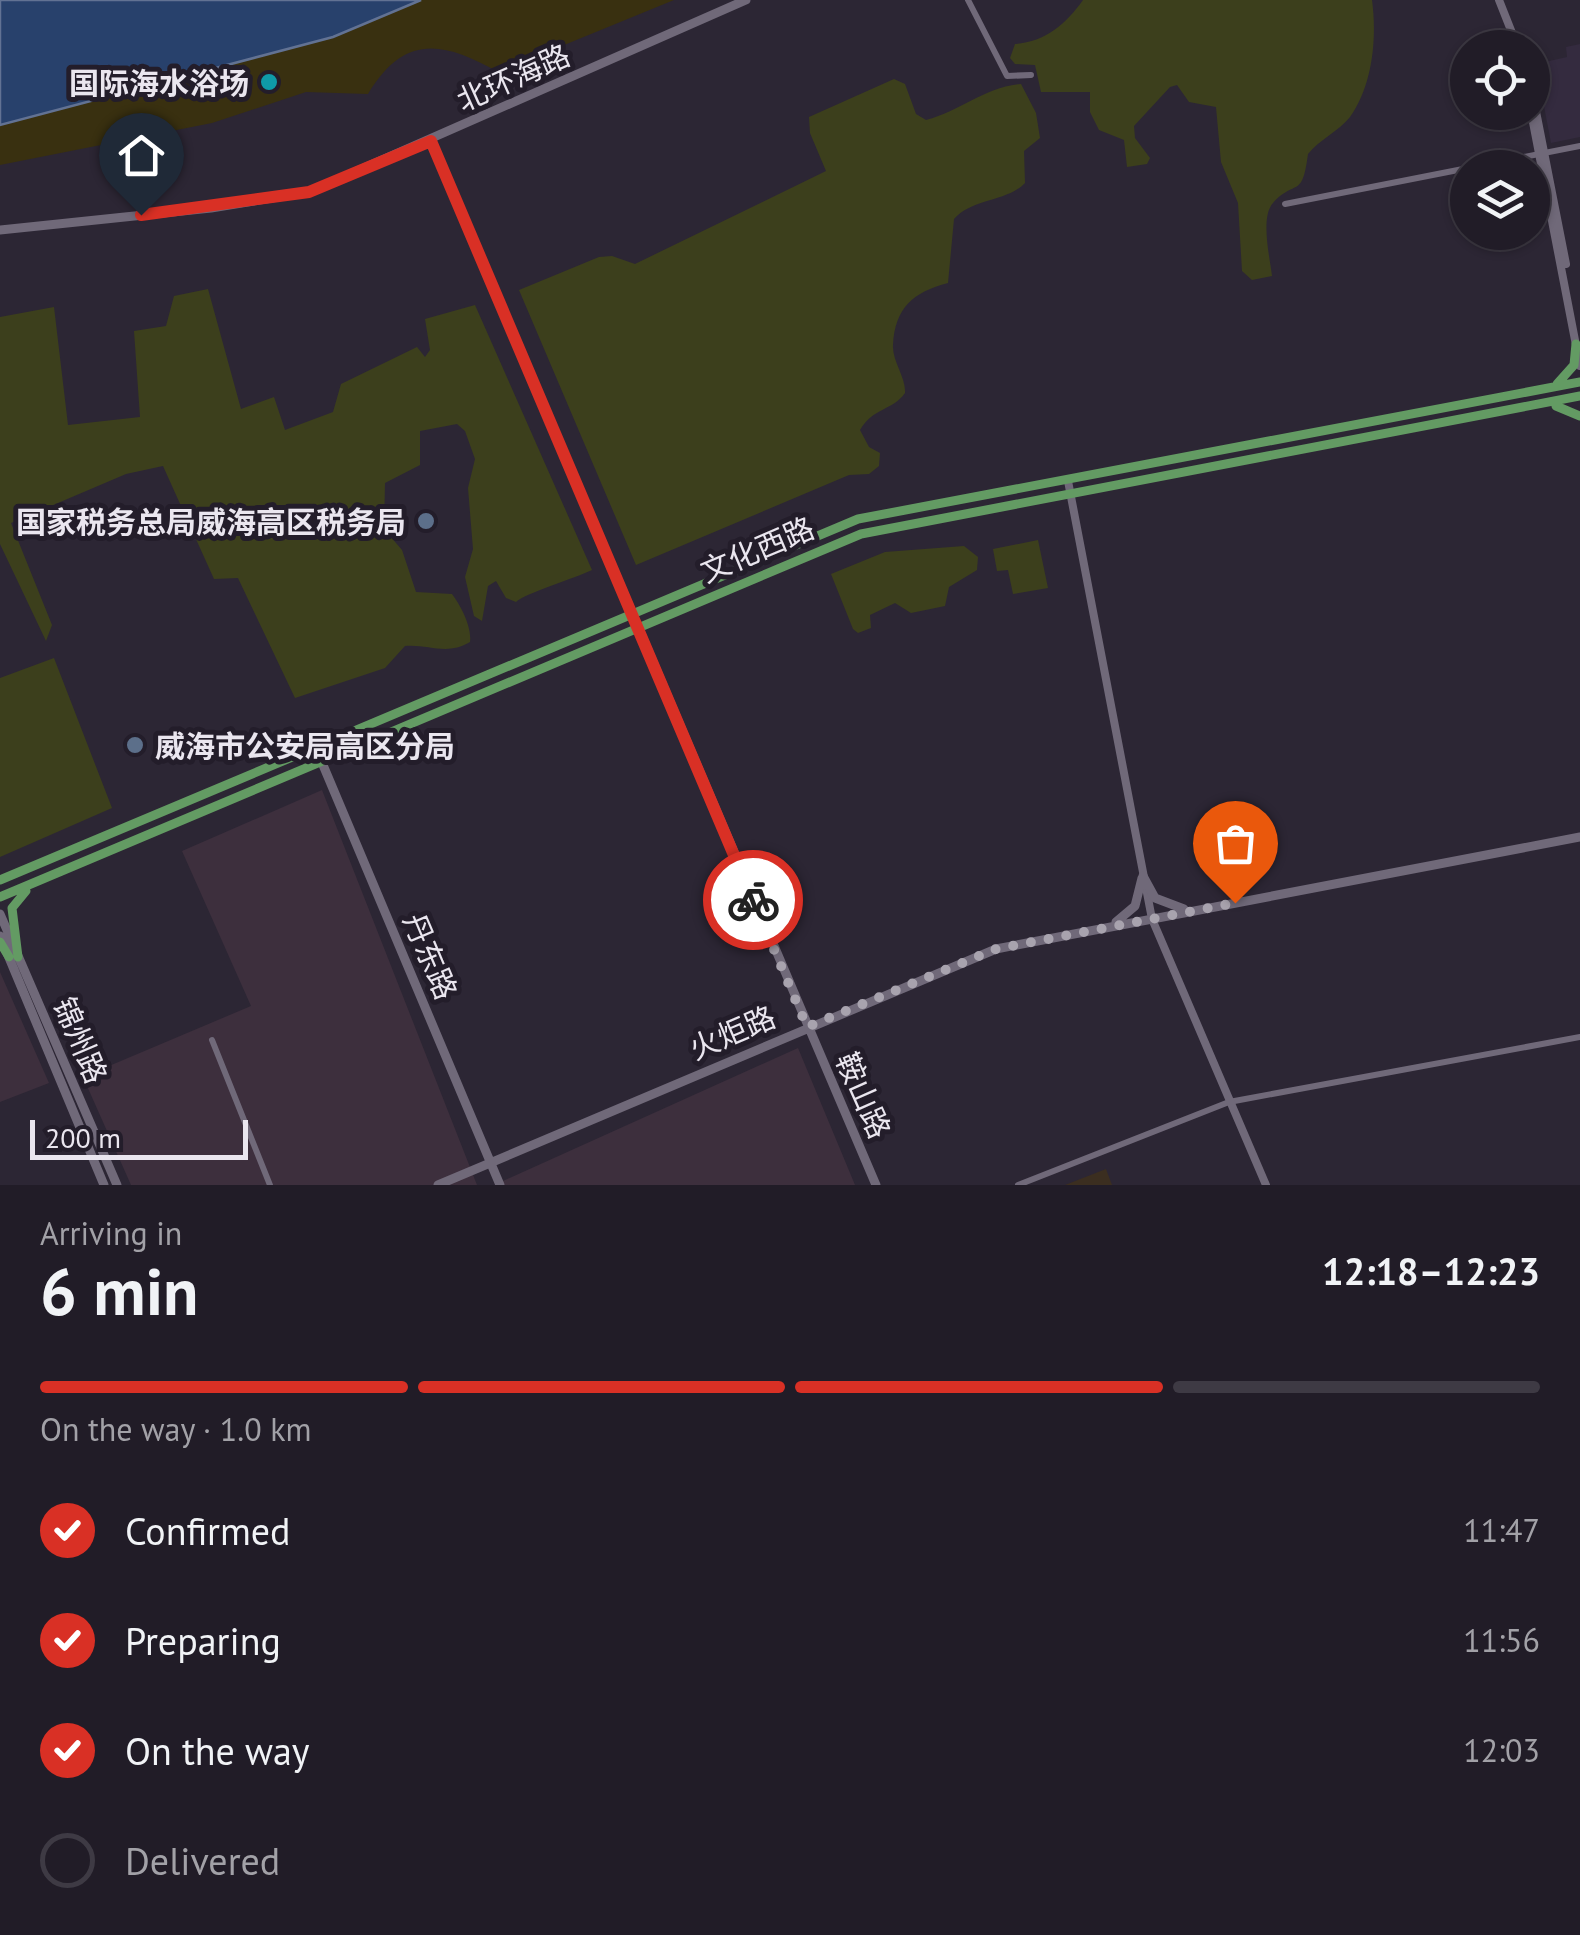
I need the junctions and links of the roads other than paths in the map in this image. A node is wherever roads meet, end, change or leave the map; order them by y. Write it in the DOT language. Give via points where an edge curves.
graph roads {
  1 [pos="746,0"];
  2 [pos="968,0"];
  3 [pos="1497,0"];
  4 [pos="1509,30"];
  5 [pos="1031,75"];
  6 [pos="431,141"];
  7 [pos="1580,146"];
  8 [pos="1550,151"];
  9 [pos="1450,171"];
  10 [pos="1550,190"];
  11 [pos="1285,204"];
  12 [pos="0,230"];
  13 [pos="1578,343"];
  14 [pos="1580,366"];
  15 [pos="1580,382"];
  16 [pos="1537,390"];
  17 [pos="1580,396"];
  18 [pos="1538,405"];
  19 [pos="1580,416"];
  20 [pos="1068,481"];
  21 [pos="1070,494"];
  22 [pos="630,612"];
  23 [pos="638,628"];
  24 [pos="315,746"];
  25 [pos="321,761"];
  26 [pos="1580,837"];
  27 [pos="39,864"];
  28 [pos="0,869"];
  29 [pos="1142,876"];
  30 [pos="45,878"];
  31 [pos="0,880"];
  32 [pos="0,897"];
  33 [pos="1199,910"];
  34 [pos="0,914"];
  35 [pos="1152,918"];
  36 [pos="1109,927"];
  37 [pos="0,939"];
  38 [pos="14,957"];
  39 [pos="807,1027"];
  40 [pos="1580,1036"];
  41 [pos="212,1040"];
  42 [pos="1229,1102"];
  43 [pos="490,1162"];
  44 [pos="104,1185"];
  45 [pos="117,1185"];
  46 [pos="270,1185"];
  47 [pos="438,1185"];
  48 [pos="500,1185"];
  49 [pos="876,1185"];
  50 [pos="1018,1185"];
  51 [pos="1266,1185"];
  1 -- 6 [label="main road, 北环海路"];
  2 -- 5 [label="street" via="1007,76"];
  3 -- 4 [label="street"];
  6 -- 12 [label="main road, 北环海路" via="344,180 273,200"];
  6 -- 22 [label="main road, 鞍山路"];
  7 -- 8 [label="street"];
  9 -- 11 [label="street"];
  10 -- 13 [label="street"];
  13 -- 14 [label="street"];
  13 -- 16 [label="main road" via="1567,374"];
  15 -- 16 [label="main road, 文化西路"];
  16 -- 20 [label="main road, 文化西路"];
  17 -- 18 [label="main road, 文化西路"];
  18 -- 19 [label="main road" via="1562,406"];
  18 -- 21 [label="main road, 文化西路"];
  20 -- 21 [label="street"];
  20 -- 22 [label="main road, 文化西路" via="858,519"];
  21 -- 23 [label="main road, 文化西路" via="860,534"];
  21 -- 29 [label="street"];
  22 -- 23 [label="main road, 鞍山路"];
  22 -- 24 [label="main road, 文化西路"];
  23 -- 25 [label="main road, 文化西路"];
  23 -- 39 [label="main road, 鞍山路"];
  24 -- 25 [label="main road, 丹东路"];
  24 -- 27 [label="main road, 文化西路"];
  25 -- 30 [label="main road, 文化西路"];
  25 -- 43 [label="main road, 丹东路"];
  26 -- 33 [label="main road, 火炬路"];
  27 -- 28 [label="main road"];
  27 -- 31 [label="main road, 文化西路"];
  29 -- 33 [label="main road" via="1162,904"];
  29 -- 35 [label="street"];
  29 -- 36 [label="main road" via="1136,906"];
  30 -- 32 [label="main road, 文化西路"];
  30 -- 38 [label="main road" via="12,908"];
  33 -- 35 [label="main road, 火炬路"];
  34 -- 38 [label="main road, 锦州路"];
  35 -- 36 [label="main road, 火炬路"];
  35 -- 42 [label="street"];
  36 -- 39 [label="main road, 火炬路" via="980,954"];
  37 -- 38 [label="main road"];
  38 -- 44 [label="main road, 锦州路"];
  38 -- 45 [label="main road, 锦州路"];
  39 -- 43 [label="main road, 火炬路"];
  39 -- 49 [label="main road, 鞍山路"];
  40 -- 42 [label="street"];
  41 -- 46 [label="street"];
  42 -- 50 [label="street"];
  42 -- 51 [label="street"];
  43 -- 47 [label="main road, 火炬路"];
  43 -- 48 [label="main road, 丹东路"];
}
